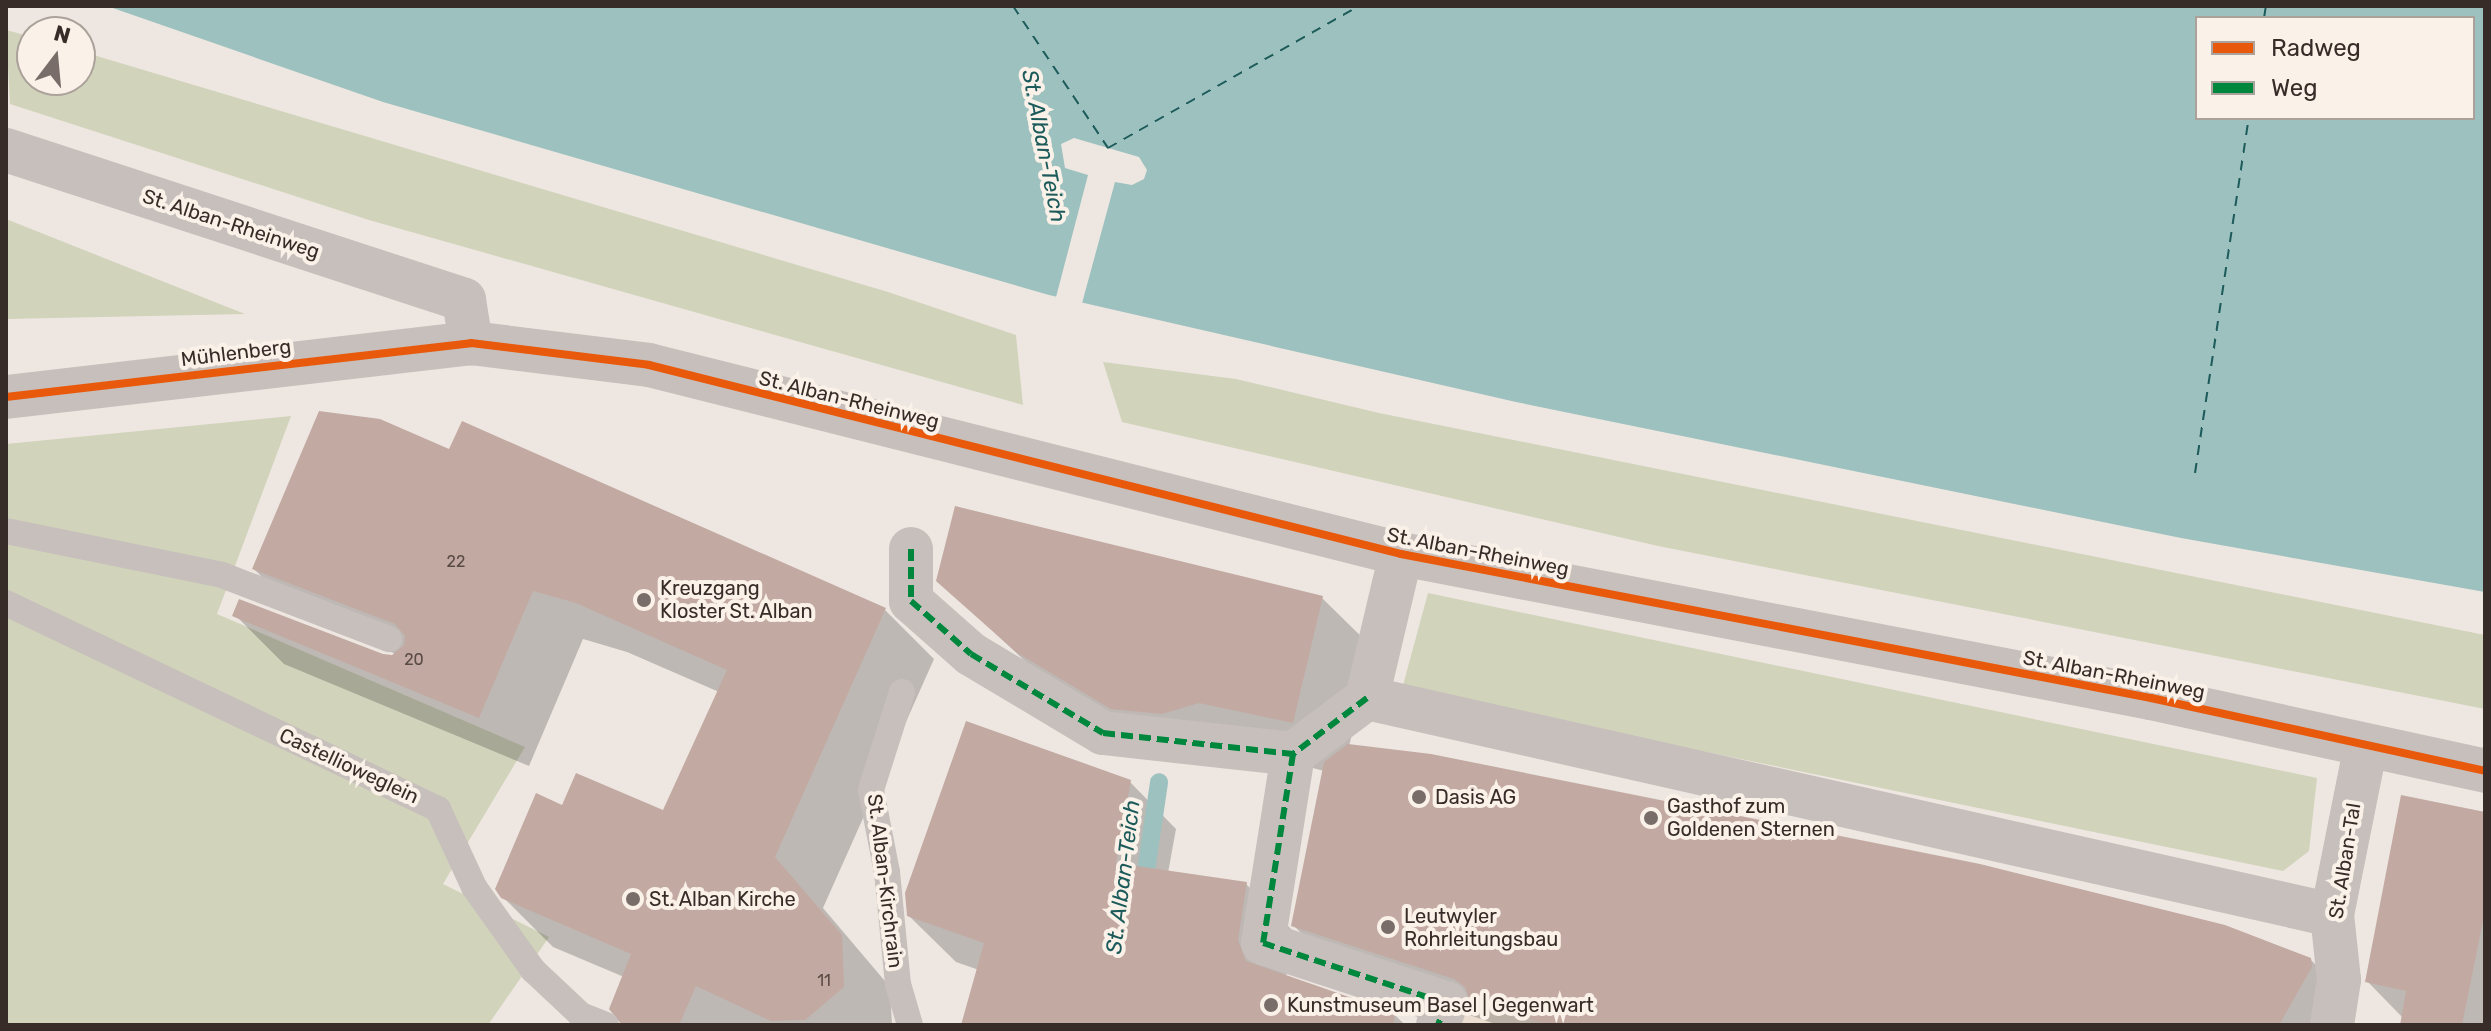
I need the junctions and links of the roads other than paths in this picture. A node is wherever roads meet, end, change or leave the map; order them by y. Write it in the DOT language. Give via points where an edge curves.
graph roads {
  1 [pos="6,150"];
  2 [pos="471,343"];
  3 [pos="6,397"];
  4 [pos="6,531"];
  5 [pos="911,549"];
  6 [pos="1401,554"];
  7 [pos="6,603"];
  8 [pos="389,639"];
  9 [pos="902,692"];
  10 [pos="1367,698"];
  11 [pos="2366,745"];
  12 [pos="1293,754"];
  13 [pos="2485,771"];
  14 [pos="2332,915"];
  15 [pos="606,1025"];
  16 [pos="910,1025"];
  17 [pos="1438,1025"];
  18 [pos="2332,1025"];
  1 -- 2 [label="street, St. Alban-Rheinweg" via="464,300"];
  2 -- 3 [label="street, Mühlenberg"];
  2 -- 6 [label="street, St. Alban-Rheinweg" via="649,365"];
  4 -- 8 [label="lane" via="222,575"];
  5 -- 12 [label="street" via="911,601 971,654 1103,733"];
  6 -- 10 [label="street, St. Alban-Rheinweg"];
  6 -- 11 [label="street, St. Alban-Rheinweg" via="2151,698"];
  7 -- 15 [label="lane, Castellioweglein" via="438,809 474,887 533,970 581,1015"];
  9 -- 16 [label="lane, St. Alban-Kirchrain" via="871,790 887,872 898,984"];
  10 -- 12 [label="street"];
  10 -- 14 [label="street"];
  11 -- 13 [label="street, St. Alban-Rheinweg"];
  11 -- 14 [label="street, St. Alban-Tal"];
  12 -- 17 [label="street" via="1263,943 1446,1003"];
  14 -- 18 [label="street, St. Alban-Tal" via="2339,980"];
}
